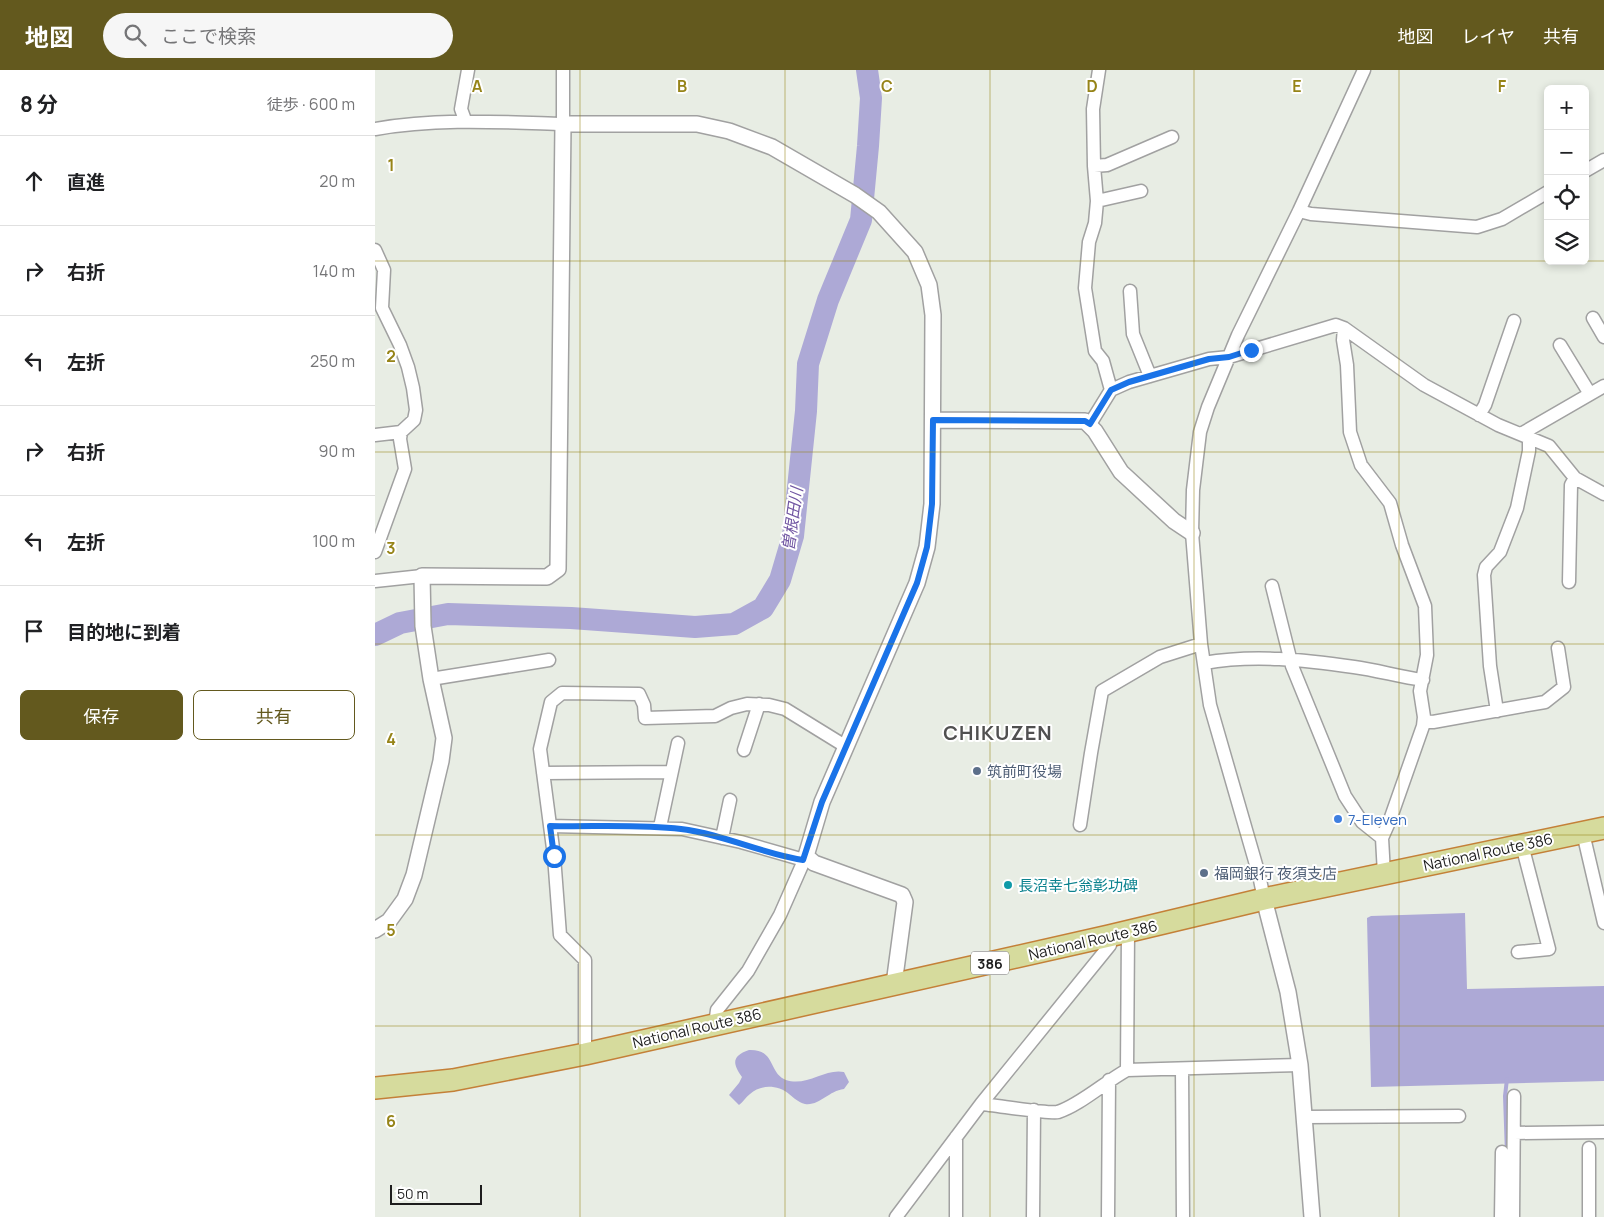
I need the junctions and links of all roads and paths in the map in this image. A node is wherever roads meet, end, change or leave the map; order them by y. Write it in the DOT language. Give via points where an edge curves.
graph roads {
  1 [pos="468,70"];
  2 [pos="563,70"];
  3 [pos="1099,70"];
  4 [pos="1364,70"];
  5 [pos="465,120"];
  6 [pos="563,124"];
  7 [pos="375,129"];
  8 [pos="1172,137"];
  9 [pos="1604,160"];
  10 [pos="1094,166"];
  11 [pos="1589,169"];
  12 [pos="1141,191"];
  13 [pos="1544,194"];
  14 [pos="1097,201"];
  15 [pos="1299,211"];
  16 [pos="375,250"];
  17 [pos="1130,291"];
  18 [pos="1593,318"];
  19 [pos="1514,321"];
  20 [pos="1344,328"];
  21 [pos="1604,337"];
  22 [pos="1560,345"];
  23 [pos="1229,357"];
  24 [pos="1150,376"];
  25 [pos="1604,386"];
  26 [pos="1111,390"];
  27 [pos="1590,394"];
  28 [pos="1479,415"];
  29 [pos="933,420"];
  30 [pos="1090,424"];
  31 [pos="401,432"];
  32 [pos="375,435"];
  33 [pos="1525,436"];
  34 [pos="1575,478"];
  35 [pos="1604,494"];
  36 [pos="1192,532"];
  37 [pos="375,552"];
  38 [pos="375,580"];
  39 [pos="1569,582"];
  40 [pos="421,583"];
  41 [pos="1272,586"];
  42 [pos="1201,644"];
  43 [pos="1558,648"];
  44 [pos="549,660"];
  45 [pos="1291,660"];
  46 [pos="1204,663"];
  47 [pos="431,679"];
  48 [pos="1423,680"];
  49 [pos="759,704"];
  50 [pos="1497,710"];
  51 [pos="1424,722"];
  52 [pos="678,743"];
  53 [pos="845,746"];
  54 [pos="745,750"];
  55 [pos="671,772"];
  56 [pos="543,773"];
  57 [pos="730,800"];
  58 [pos="1080,825"];
  59 [pos="550,826"];
  60 [pos="660,827"];
  61 [pos="1604,828"];
  62 [pos="1583,833"];
  63 [pos="722,838"];
  64 [pos="1382,838"];
  65 [pos="1522,845"];
  66 [pos="805,858"];
  67 [pos="1384,874"];
  68 [pos="1264,899"];
  69 [pos="1604,923"];
  70 [pos="375,930"];
  71 [pos="1119,934"];
  72 [pos="1518,952"];
  73 [pos="894,984"];
  74 [pos="715,1024"];
  75 [pos="585,1054"];
  76 [pos="1300,1065"];
  77 [pos="1182,1069"];
  78 [pos="1127,1070"];
  79 [pos="1109,1080"];
  80 [pos="375,1088"];
  81 [pos="1514,1096"];
  82 [pos="981,1104"];
  83 [pos="1034,1110"];
  84 [pos="1459,1116"];
  85 [pos="1305,1118"];
  86 [pos="1604,1132"];
  87 [pos="1514,1134"];
  88 [pos="956,1137"];
  89 [pos="1589,1148"];
  90 [pos="1501,1152"];
  91 [pos="896,1217"];
  92 [pos="956,1217"];
  93 [pos="1033,1217"];
  94 [pos="1108,1217"];
  95 [pos="1183,1217"];
  96 [pos="1312,1217"];
  97 [pos="1501,1217"];
  98 [pos="1513,1217"];
  99 [pos="1589,1217"];
  1 -- 5 [label="street" via="461,109"];
  2 -- 6 [label="street"];
  3 -- 10 [label="street" via="1093,110"];
  4 -- 15 [label="street"];
  5 -- 6 [label="street"];
  5 -- 7 [label="street"];
  6 -- 29 [label="street" via="697,124 729,131 772,147 841,185 879,212 915,252 929,285 933,315"];
  6 -- 40 [label="street" via="558,569 547,577"];
  8 -- 10 [label="street" via="1107,165"];
  9 -- 11 [label="street"];
  10 -- 14 [label="street"];
  12 -- 14 [label="street"];
  13 -- 15 [label="street" via="1502,219 1477,226"];
  14 -- 26 [label="street" via="1085,288 1095,351 1103,361"];
  15 -- 23 [label="street"];
  16 -- 31 [label="street" via="384,270 382,308 400,345 414,396 414,420"];
  17 -- 24 [label="street" via="1133,334"];
  18 -- 21 [label="street"];
  19 -- 28 [label="street"];
  20 -- 23 [label="street" via="1336,325"];
  20 -- 28 [label="street" via="1424,386"];
  20 -- 48 [label="street" via="1350,432 1361,465 1390,503 1425,606 1427,655"];
  22 -- 27 [label="street"];
  23 -- 24 [label="street" via="1209,359"];
  23 -- 36 [label="street" via="1200,432"];
  24 -- 26 [label="street"];
  25 -- 27 [label="street"];
  26 -- 30 [label="street"];
  27 -- 33 [label="street"];
  28 -- 33 [label="street"];
  29 -- 30 [label="street" via="1085,421"];
  29 -- 53 [label="street" via="932,504 927,547 917,583"];
  30 -- 36 [label="street" via="1121,472 1174,521"];
  31 -- 32 [label="street"];
  31 -- 37 [label="street" via="405,470"];
  33 -- 34 [label="street" via="1549,446"];
  33 -- 50 [label="street" via="1529,450 1517,508 1500,552 1484,575 1490,666"];
  34 -- 35 [label="street"];
  34 -- 39 [label="street" via="1571,485"];
  36 -- 42 [label="street"];
  38 -- 40 [label="street"];
  40 -- 47 [label="street"];
  41 -- 45 [label="street"];
  42 -- 46 [label="street"];
  42 -- 58 [label="street" via="1160,657 1102,691"];
  43 -- 50 [label="street" via="1564,687 1545,702"];
  44 -- 47 [label="street"];
  45 -- 46 [label="street" via="1245,658"];
  45 -- 48 [label="street" via="1355,667"];
  45 -- 64 [label="street" via="1345,796 1362,822"];
  46 -- 68 [label="street" via="1210,705"];
  47 -- 70 [label="street" via="444,738 441,761 420,852 405,899 389,921"];
  48 -- 51 [label="street" via="1420,691"];
  49 -- 53 [label="street" via="785,709"];
  49 -- 54 [label="street"];
  49 -- 56 [label="street" via="731,708 715,716 645,718 639,694 562,693 551,702 540,749"];
  50 -- 51 [label="street"];
  51 -- 64 [label="street"];
  52 -- 55 [label="street"];
  53 -- 66 [label="street" via="822,802"];
  55 -- 56 [label="street"];
  55 -- 60 [label="street"];
  56 -- 59 [label="street"];
  57 -- 63 [label="street"];
  59 -- 60 [label="street"];
  59 -- 75 [label="street" via="560,935 585,960"];
  60 -- 63 [label="street"];
  61 -- 62 [label="highway, National Route 386 / 386"];
  62 -- 65 [label="highway, National Route 386 / 386"];
  62 -- 69 [label="street"];
  63 -- 66 [label="street"];
  64 -- 67 [label="street"];
  65 -- 67 [label="highway, National Route 386 / 386"];
  65 -- 72 [label="street" via="1549,949"];
  66 -- 73 [label="street" via="902,895 905,902"];
  66 -- 74 [label="street" via="780,915 749,971 717,1010"];
  67 -- 68 [label="highway, National Route 386 / 386"];
  68 -- 71 [label="highway, National Route 386 / 386"];
  68 -- 76 [label="street" via="1287,992"];
  71 -- 73 [label="highway, National Route 386 / 386"];
  71 -- 78 [label="street"];
  71 -- 82 [label="street"];
  73 -- 74 [label="highway, National Route 386 / 386"];
  74 -- 75 [label="highway, National Route 386 / 386"];
  75 -- 80 [label="highway, National Route 386 / 386" via="453,1080"];
  76 -- 77 [label="street"];
  76 -- 85 [label="street"];
  77 -- 78 [label="street"];
  77 -- 95 [label="street"];
  78 -- 79 [label="street"];
  79 -- 83 [label="street" via="1075,1104 1056,1112"];
  79 -- 94 [label="street"];
  81 -- 87 [label="street"];
  82 -- 83 [label="street"];
  82 -- 88 [label="street"];
  83 -- 93 [label="street"];
  84 -- 85 [label="street"];
  85 -- 96 [label="street"];
  86 -- 87 [label="street"];
  87 -- 98 [label="street"];
  88 -- 91 [label="street"];
  88 -- 92 [label="street"];
  89 -- 99 [label="street"];
  90 -- 97 [label="street"];
}
